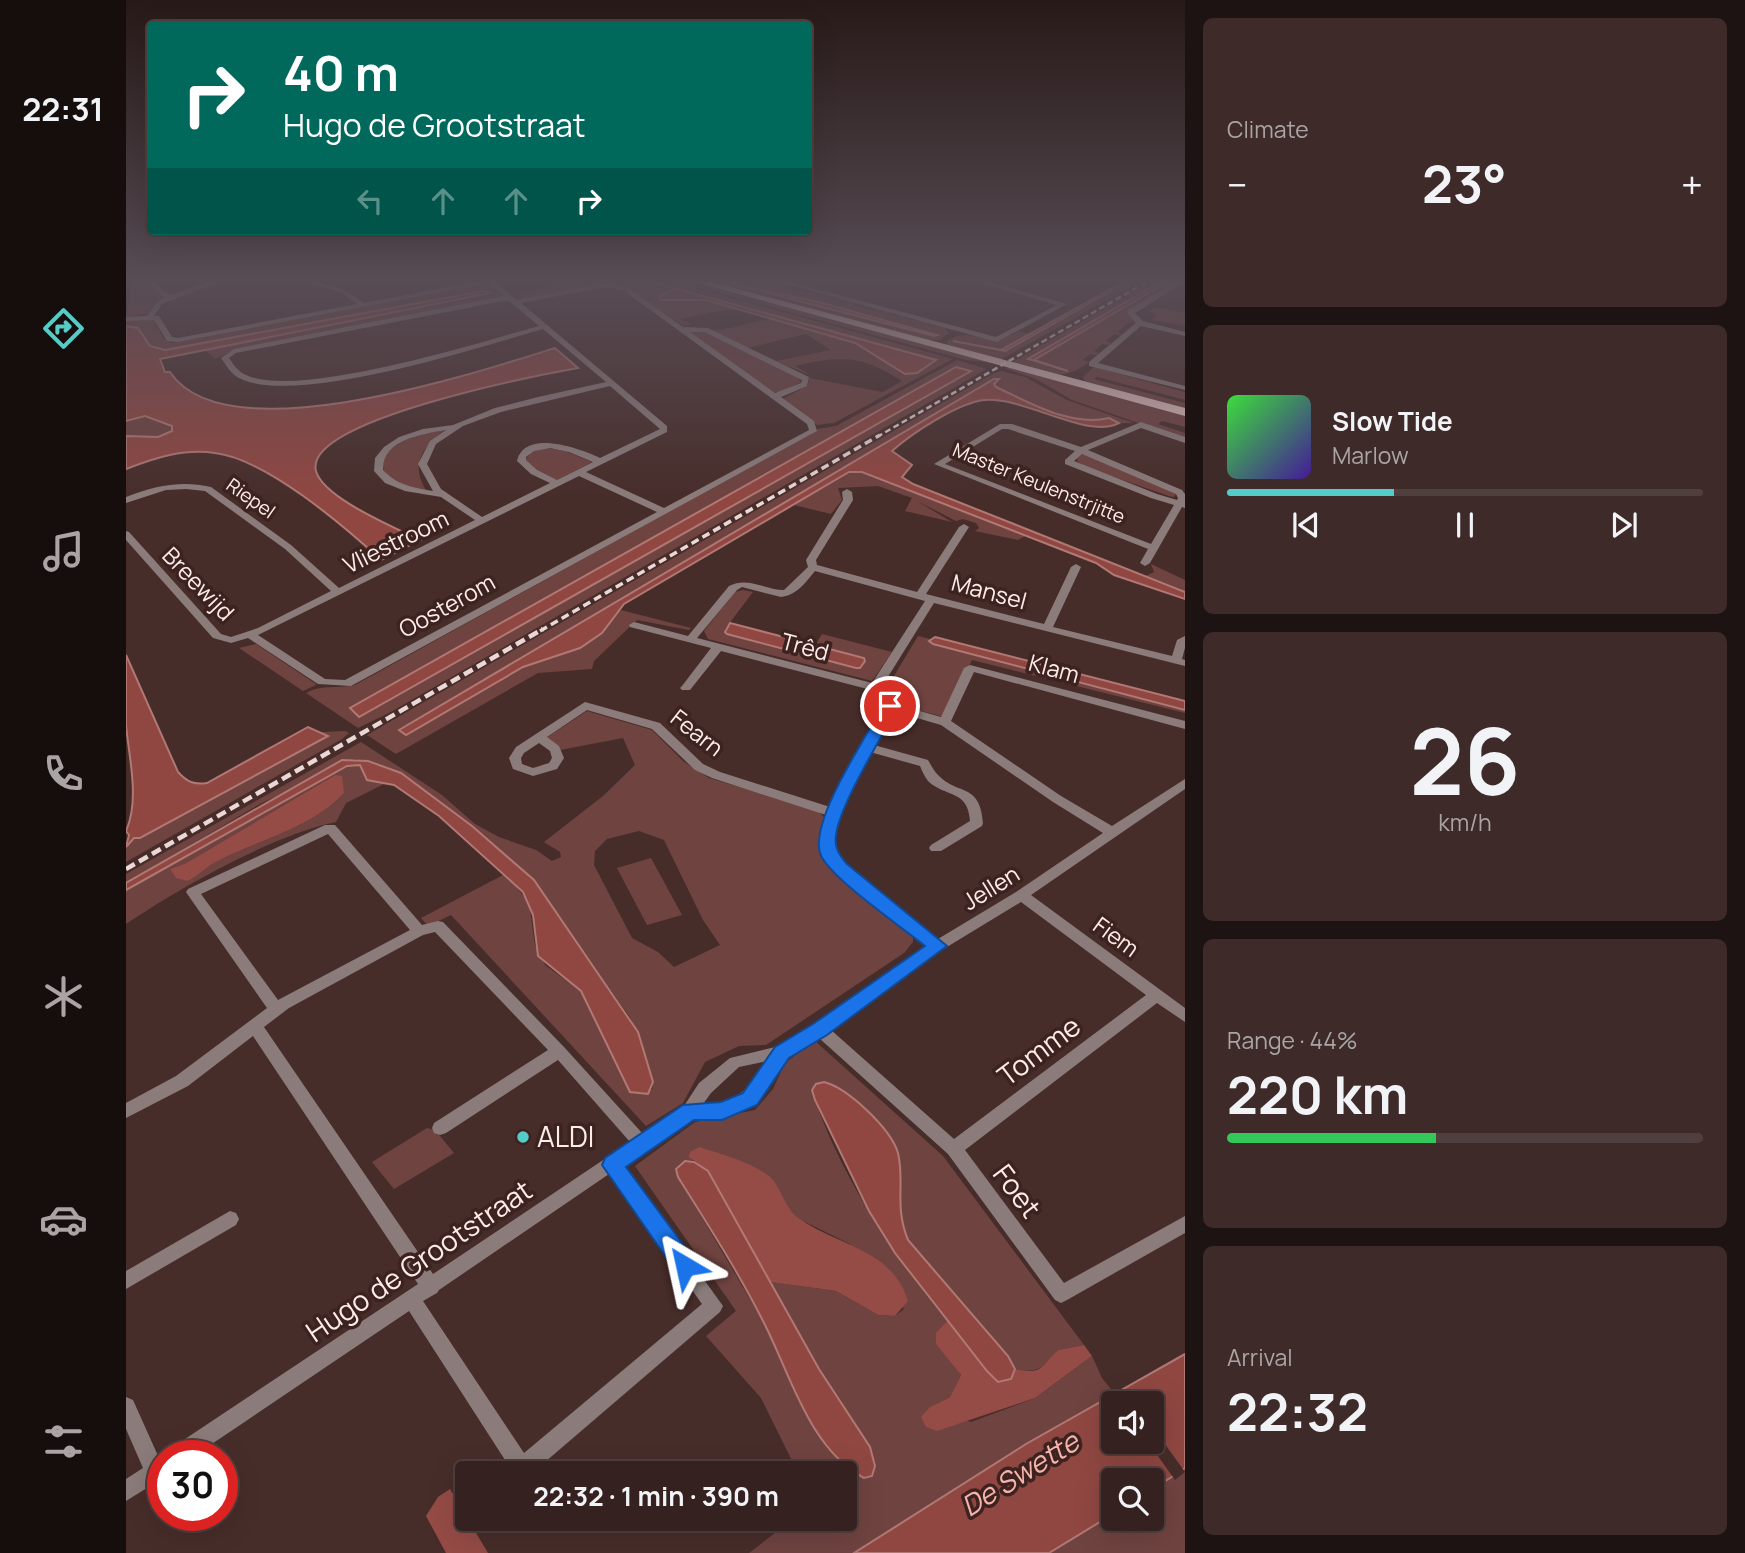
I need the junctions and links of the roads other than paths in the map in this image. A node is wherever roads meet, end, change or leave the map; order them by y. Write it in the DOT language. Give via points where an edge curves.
graph roads {
  1 [pos="231,353"];
  2 [pos="446,353"];
  3 [pos="577,353"];
  4 [pos="714,353"];
  5 [pos="753,353"];
  6 [pos="967,353"];
  7 [pos="1104,353"];
  8 [pos="612,383"];
  9 [pos="1185,388"];
  10 [pos="774,397"];
  11 [pos="1185,412"];
  12 [pos="452,427"];
  13 [pos="1185,440"];
  14 [pos="1081,450"];
  15 [pos="601,462"];
  16 [pos="580,474"];
  17 [pos="558,484"];
  18 [pos="847,492"];
  19 [pos="439,495"];
  20 [pos="126,500"];
  21 [pos="1183,505"];
  22 [pos="664,512"];
  23 [pos="482,521"];
  24 [pos="964,527"];
  25 [pos="126,534"];
  26 [pos="1153,548"];
  27 [pos="1145,563"];
  28 [pos="1076,566"];
  29 [pos="813,567"];
  30 [pos="338,592"];
  31 [pos="926,596"];
  32 [pos="634,625"];
  33 [pos="1047,629"];
  34 [pos="251,635"];
  35 [pos="691,639"];
  36 [pos="1185,639"];
  37 [pos="719,646"];
  38 [pos="1180,662"];
  39 [pos="686,688"];
  40 [pos="881,689"];
  41 [pos="890,706"];
  42 [pos="944,722"];
  43 [pos="1185,725"];
  44 [pos="539,737"];
  45 [pos="868,747"];
  46 [pos="1185,783"];
  47 [pos="834,813"];
  48 [pos="1110,831"];
  49 [pos="936,848"];
  50 [pos="1021,895"];
  51 [pos="419,931"];
  52 [pos="937,946"];
  53 [pos="1157,995"];
  54 [pos="276,1009"];
  55 [pos="1185,1016"];
  56 [pos="255,1026"];
  57 [pos="820,1030"];
  58 [pos="559,1051"];
  59 [pos="782,1052"];
  60 [pos="126,1111"];
  61 [pos="690,1111"];
  62 [pos="440,1128"];
  63 [pos="642,1144"];
  64 [pos="954,1149"];
  65 [pos="612,1165"];
  66 [pos="230,1219"];
  67 [pos="1185,1224"];
  68 [pos="126,1281"];
  69 [pos="431,1287"];
  70 [pos="412,1300"];
  71 [pos="126,1406"];
  72 [pos="201,1440"];
  73 [pos="147,1445"];
  74 [pos="147,1476"];
  75 [pos="126,1491"];
  1 -- 2 [label="street, Oosterom" via="225,358 244,378 274,384 308,383"];
  3 -- 8 [label="street, Vliestroom"];
  4 -- 10 [label="street, Oosterom"];
  5 -- 10 [label="street, Oosterom" via="806,379"];
  6 -- 11 [label="main road"];
  7 -- 9 [label="street" via="1092,364"];
  8 -- 12 [label="street" via="483,413"];
  8 -- 15 [label="street, Vliestroom" via="664,430"];
  10 -- 22 [label="street, Oosterom" via="811,423 813,431"];
  12 -- 19 [label="street" via="425,454 425,473"];
  12 -- 19 [label="street" via="406,436 391,443 378,459 378,473 386,482"];
  13 -- 14 [label="street" via="1142,425"];
  14 -- 21 [label="street" via="1179,492"];
  14 -- 21 [label="street" via="1070,458 1072,466"];
  14 -- 26 [label="street, Master Keulenstrjitte" via="1009,426 939,464"];
  15 -- 16 [label="street, Vliestroom"];
  15 -- 17 [label="street" via="556,447 533,447 522,456 526,467"];
  16 -- 17 [label="street, Vliestroom"];
  16 -- 22 [label="street"];
  17 -- 23 [label="street, Vliestroom"];
  18 -- 29 [label="street, Trêd" via="848,500 810,560"];
  19 -- 23 [label="street"];
  20 -- 30 [label="street, Riepel" via="165,486 208,489 288,547"];
  21 -- 26 [label="street"];
  22 -- 34 [label="street, Oosterom" via="347,684 322,682"];
  23 -- 30 [label="street, Vliestroom"];
  24 -- 31 [label="street"];
  25 -- 34 [label="street, Breewijd" via="217,636 231,640"];
  26 -- 27 [label="street"];
  28 -- 33 [label="street, Mansel"];
  29 -- 31 [label="street"];
  29 -- 35 [label="street, Trêd" via="789,595 752,585 733,588"];
  30 -- 34 [label="street, Vliestroom"];
  31 -- 33 [label="street, Mansel"];
  31 -- 40 [label="street, Mansel" via="880,680"];
  32 -- 35 [label="street, Trêd"];
  33 -- 38 [label="street, Mansel"];
  35 -- 37 [label="street, Trêd"];
  36 -- 38 [label="street, Mansel"];
  37 -- 39 [label="street"];
  37 -- 40 [label="street, Trêd"];
  40 -- 41 [label="street"];
  41 -- 42 [label="street"];
  41 -- 45 [label="street"];
  42 -- 43 [label="street, Klam" via="970,668"];
  42 -- 48 [label="street"];
  44 -- 47 [label="street, Fearn" via="585,706 656,726 699,767 716,775"];
  45 -- 47 [label="street"];
  45 -- 49 [label="street" via="924,763 933,778 972,801 977,823"];
  46 -- 48 [label="street, Jellen"];
  47 -- 52 [label="street" via="827,836 828,853 841,869"];
  48 -- 50 [label="street, Jellen"];
  50 -- 52 [label="street, Jellen"];
  50 -- 53 [label="street, Fiem"];
  51 -- 54 [label="street"];
  51 -- 54 [label="street" via="330,828 193,892"];
  51 -- 58 [label="street" via="438,926"];
  52 -- 57 [label="street, Jellen"];
  53 -- 55 [label="street, Fiem"];
  53 -- 64 [label="street, Tomme"];
  54 -- 56 [label="street"];
  56 -- 60 [label="street" via="182,1081"];
  56 -- 69 [label="street"];
  57 -- 59 [label="street, Hugo de Grootstraat"];
  57 -- 64 [label="street, Foet"];
  58 -- 62 [label="street"];
  58 -- 63 [label="street"];
  59 -- 61 [label="street, Hugo de Grootstraat" via="736,1062 705,1088"];
  59 -- 61 [label="street, Hugo de Grootstraat" via="750,1099 722,1111"];
  61 -- 63 [label="street, Hugo de Grootstraat"];
  63 -- 65 [label="street, Hugo de Grootstraat"];
  64 -- 67 [label="street, Foet" via="1062,1294"];
  65 -- 69 [label="street, Hugo de Grootstraat"];
  65 -- 70 [label="street" via="714,1306 522,1468"];
  66 -- 68 [label="street"];
  69 -- 70 [label="street, Hugo de Grootstraat"];
  70 -- 72 [label="street, Hugo de Grootstraat"];
  71 -- 73 [label="street"];
  74 -- 75 [label="street"];
}
